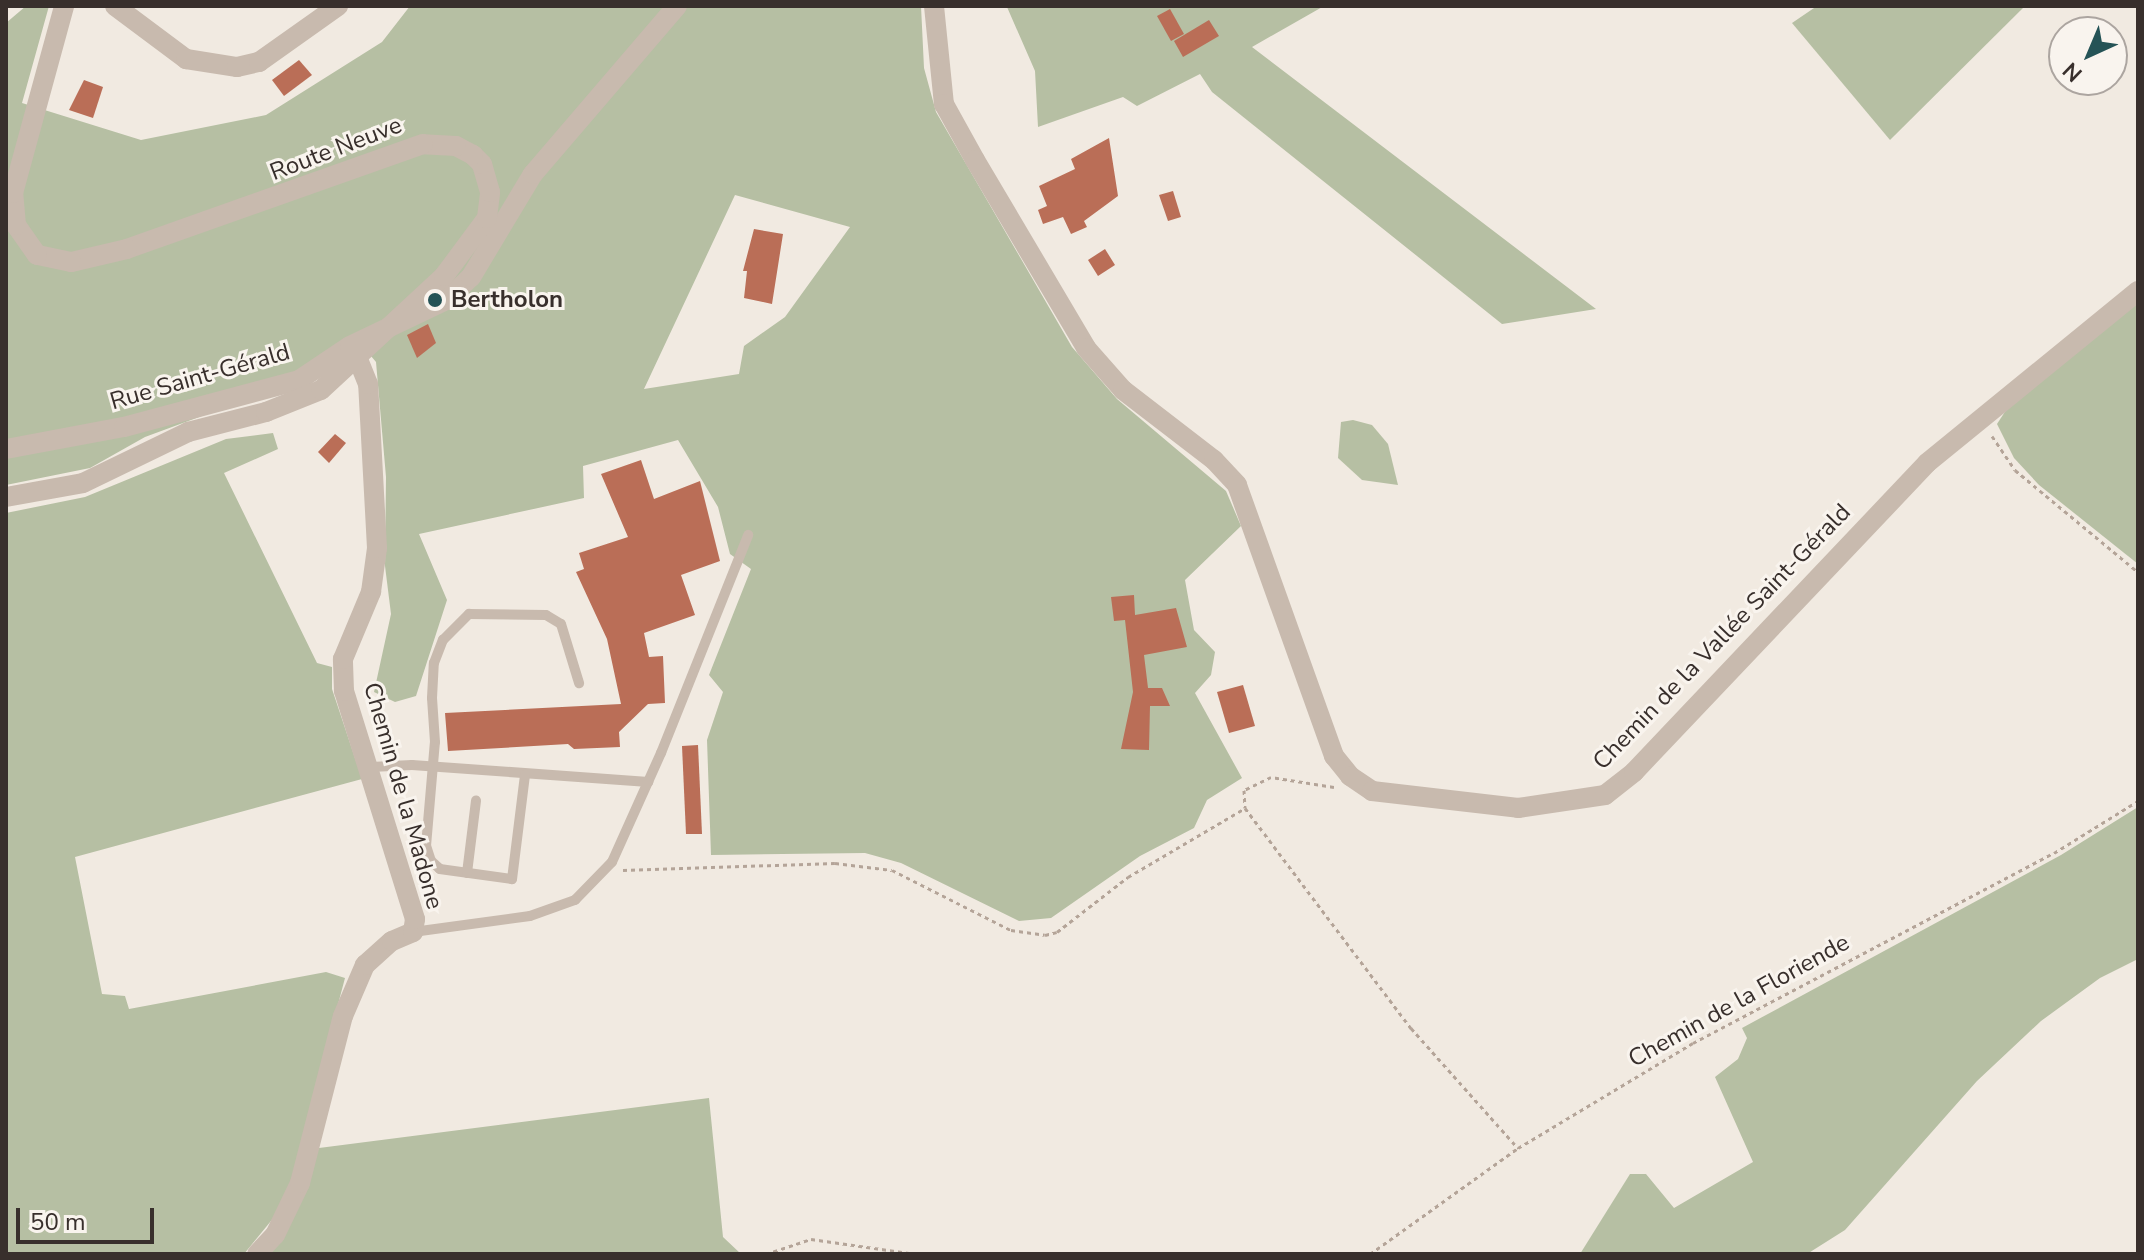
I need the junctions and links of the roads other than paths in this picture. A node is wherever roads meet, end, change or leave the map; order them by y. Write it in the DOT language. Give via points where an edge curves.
graph roads {
  1 [pos="64,6"];
  2 [pos="115,6"];
  3 [pos="338,6"];
  4 [pos="677,6"];
  5 [pos="934,6"];
  6 [pos="2138,291"];
  7 [pos="396,323"];
  8 [pos="358,359"];
  9 [pos="6,449"];
  10 [pos="6,497"];
  11 [pos="748,535"];
  12 [pos="579,683"];
  13 [pos="371,767"];
  14 [pos="432,767"];
  15 [pos="525,775"];
  16 [pos="648,782"];
  17 [pos="476,801"];
  18 [pos="467,873"];
  19 [pos="413,932"];
  20 [pos="257,1254"];
  1 -- 7 [label="street, Route Neuve" via="13,193 16,225 30,250 58,262 93,258 260,205 402,150 439,143 456,146 473,155 488,177 487,218 444,276"];
  2 -- 3 [label="street" via="186,59 227,67 259,62"];
  4 -- 7 [label="street" via="533,174 471,277 448,299"];
  5 -- 6 [label="street, Chemin de la Vallée Saint-Gérald" via="944,104 975,160 1093,357 1123,390 1214,460 1237,485 1334,756 1360,784 1390,794 1518,808 1605,795 1634,772 1779,615 1980,416"];
  7 -- 8 [label="street, Route Neuve"];
  7 -- 9 [label="street, Rue Saint-Gérald" via="299,380 124,427"];
  8 -- 10 [label="street, Route Neuve" via="321,390 296,401 188,432 83,483"];
  8 -- 13 [label="street, Chemin de la Madone" via="368,384 377,548 371,592 347,647 342,675"];
  11 -- 16 [label="lane"];
  12 -- 14 [label="lane" via="561,624 546,615 469,614 443,640 434,663"];
  13 -- 14 [label="lane"];
  13 -- 19 [label="street, Chemin de la Madone" via="410,893"];
  14 -- 15 [label="lane"];
  14 -- 18 [label="lane" via="426,846 440,869"];
  15 -- 16 [label="lane"];
  15 -- 18 [label="lane" via="512,879"];
  16 -- 19 [label="lane" via="603,871 575,900 530,916"];
  17 -- 18 [label="lane"];
  19 -- 20 [label="street, Chemin de la Madone" via="392,941 365,965 343,1016 300,1183 275,1235"];
}
